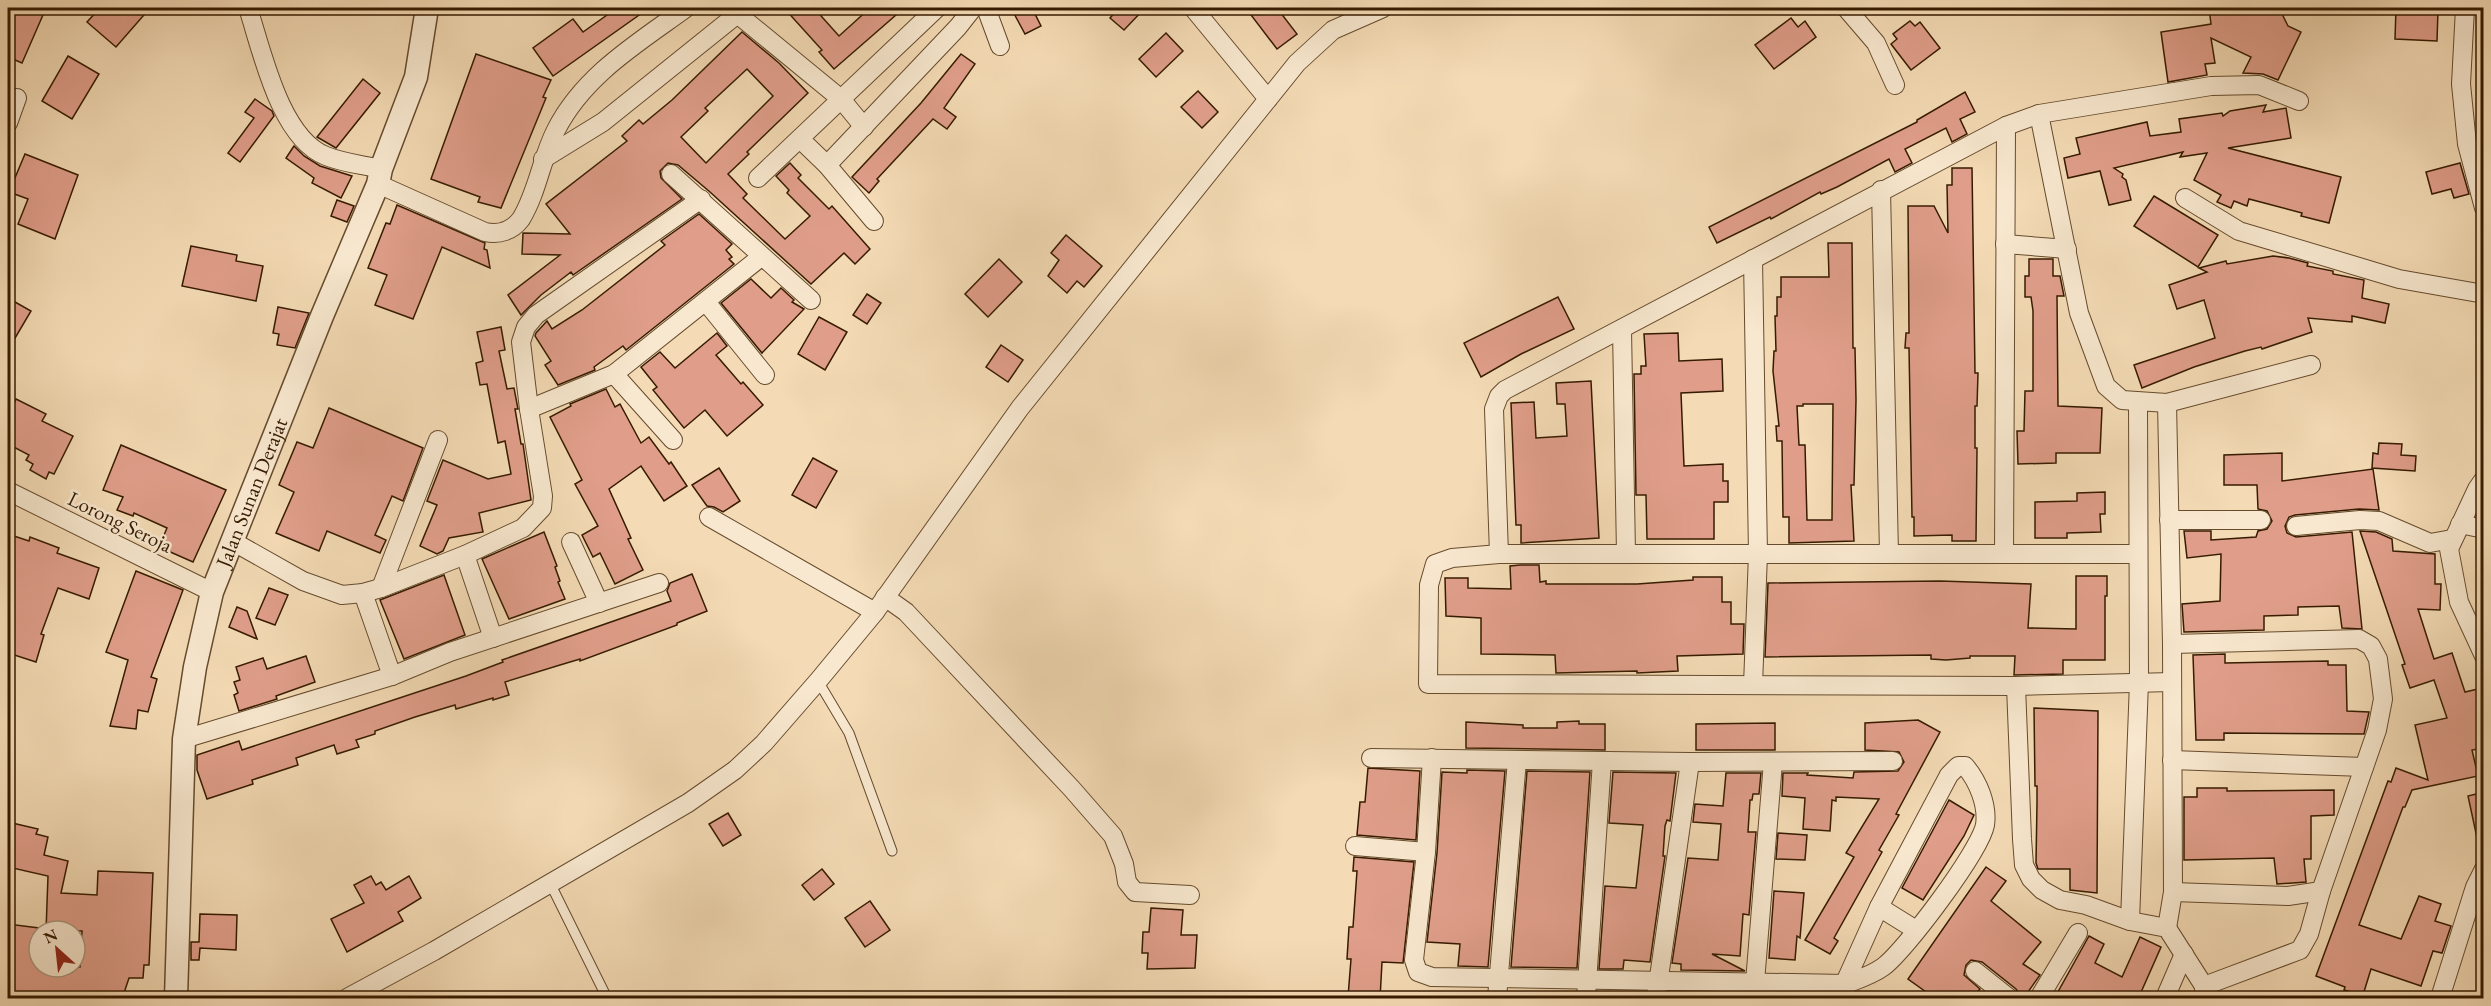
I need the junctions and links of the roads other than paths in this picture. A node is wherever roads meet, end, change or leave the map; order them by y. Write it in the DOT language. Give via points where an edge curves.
graph roads {
  1 [pos="248,8"];
  2 [pos="427,8"];
  3 [pos="686,8"];
  4 [pos="937,8"];
  5 [pos="944,8"];
  6 [pos="973,8"];
  7 [pos="986,8"];
  8 [pos="1193,8"];
  9 [pos="1383,8"];
  10 [pos="1846,8"];
  11 [pos="2465,8"];
  12 [pos="738,9"];
  13 [pos="958,27"];
  14 [pos="1000,46"];
  15 [pos="1895,85"];
  16 [pos="17,98"];
  17 [pos="841,99"];
  18 [pos="1268,99"];
  19 [pos="2299,101"];
  20 [pos="2039,114"];
  21 [pos="8,123"];
  22 [pos="2006,126"];
  23 [pos="864,127"];
  24 [pos="800,139"];
  25 [pos="543,159"];
  26 [pos="827,165"];
  27 [pos="671,174"];
  28 [pos="380,176"];
  29 [pos="758,178"];
  30 [pos="1881,190"];
  31 [pos="2185,198"];
  32 [pos="701,199"];
  33 [pos="2484,208"];
  34 [pos="874,220"];
  35 [pos="2006,244"];
  36 [pos="2067,249"];
  37 [pos="761,257"];
  38 [pos="1753,259"];
  39 [pos="2484,294"];
  40 [pos="811,300"];
  41 [pos="706,302"];
  42 [pos="1622,329"];
  43 [pos="2311,365"];
  44 [pos="614,374"];
  45 [pos="765,375"];
  46 [pos="2138,402"];
  47 [pos="2167,403"];
  48 [pos="529,409"];
  49 [pos="438,440"];
  50 [pos="673,440"];
  51 [pos="2484,479"];
  52 [pos="8,491"];
  53 [pos="709,517"];
  54 [pos="2169,520"];
  55 [pos="2261,520"];
  56 [pos="2296,526"];
  57 [pos="2484,529"];
  58 [pos="2456,532"];
  59 [pos="232,541"];
  60 [pos="571,542"];
  61 [pos="1499,554"];
  62 [pos="1626,554"];
  63 [pos="1758,554"];
  64 [pos="1889,554"];
  65 [pos="2004,554"];
  66 [pos="2137,554"];
  67 [pos="465,555"];
  68 [pos="659,583"];
  69 [pos="372,591"];
  70 [pos="212,592"];
  71 [pos="599,603"];
  72 [pos="880,604"];
  73 [pos="493,638"];
  74 [pos="2172,644"];
  75 [pos="2484,656"];
  76 [pos="392,676"];
  77 [pos="818,681"];
  78 [pos="2139,682"];
  79 [pos="2172,682"];
  80 [pos="1753,685"];
  81 [pos="2016,686"];
  82 [pos="184,739"];
  83 [pos="1371,758"];
  84 [pos="1432,758"];
  85 [pos="1517,760"];
  86 [pos="2172,760"];
  87 [pos="1602,761"];
  88 [pos="1893,761"];
  89 [pos="1690,762"];
  90 [pos="1773,762"];
  91 [pos="2364,767"];
  92 [pos="1355,846"];
  93 [pos="892,850"];
  94 [pos="1426,852"];
  95 [pos="2484,869"];
  96 [pos="550,883"];
  97 [pos="2321,891"];
  98 [pos="2173,892"];
  99 [pos="1190,895"];
  100 [pos="1879,907"];
  101 [pos="2130,921"];
  102 [pos="2167,928"];
  103 [pos="1916,930"];
  104 [pos="2078,933"];
  105 [pos="2184,954"];
  106 [pos="1975,971"];
  107 [pos="1499,978"];
  108 [pos="1587,979"];
  109 [pos="1755,982"];
  110 [pos="1658,990"];
  111 [pos="1842,991"];
  112 [pos="2204,992"];
  113 [pos="176,999"];
  114 [pos="347,999"];
  115 [pos="607,999"];
  116 [pos="1497,999"];
  117 [pos="1586,999"];
  118 [pos="2009,999"];
  119 [pos="2039,999"];
  120 [pos="2165,999"];
  121 [pos="2440,999"];
  1 -- 28 [label="street" via="279,97 297,133 307,145 326,156"];
  2 -- 28 [label="street, Jalan Sunan Derajat" via="416,77"];
  3 -- 25 [label="street" via="611,63 579,94 562,118"];
  4 -- 17 [label="street"];
  5 -- 13 [label="street"];
  6 -- 13 [label="street"];
  7 -- 14 [label="street"];
  8 -- 18 [label="street"];
  9 -- 18 [label="street" via="1334,30 1313,46"];
  10 -- 15 [label="street" via="1876,43"];
  11 -- 33 [label="street" via="2461,84 2467,144"];
  12 -- 17 [label="street"];
  12 -- 25 [label="street" via="603,122"];
  13 -- 23 [label="street"];
  16 -- 21 [label="street"];
  17 -- 23 [label="street"];
  17 -- 24 [label="street"];
  18 -- 72 [label="street" via="1020,408"];
  19 -- 20 [label="street" via="2259,85 2211,86"];
  20 -- 22 [label="street"];
  20 -- 36 [label="street"];
  22 -- 30 [label="street"];
  22 -- 35 [label="street"];
  23 -- 26 [label="street"];
  24 -- 26 [label="street"];
  24 -- 29 [label="street"];
  25 -- 28 [label="street" via="532,201 517,225 494,234"];
  26 -- 34 [label="street"];
  27 -- 32 [label="street"];
  28 -- 59 [label="street, Jalan Sunan Derajat"];
  30 -- 38 [label="street"];
  30 -- 64 [label="street"];
  31 -- 39 [label="street" via="2239,231 2399,279"];
  32 -- 37 [label="street"];
  32 -- 48 [label="street" via="536,315 526,327 522,342"];
  35 -- 36 [label="street"];
  35 -- 65 [label="street"];
  36 -- 46 [label="street" via="2079,313 2106,386 2122,400"];
  37 -- 40 [label="street"];
  37 -- 41 [label="street"];
  38 -- 42 [label="street"];
  38 -- 63 [label="street"];
  41 -- 44 [label="street"];
  41 -- 45 [label="street"];
  42 -- 61 [label="street" via="1499,396 1494,409"];
  42 -- 62 [label="street"];
  43 -- 47 [label="street"];
  44 -- 48 [label="street"];
  44 -- 50 [label="street"];
  46 -- 47 [label="street"];
  46 -- 66 [label="street"];
  47 -- 54 [label="street"];
  48 -- 67 [label="street" via="542,508 523,528"];
  49 -- 69 [label="street"];
  51 -- 58 [label="street"];
  52 -- 70 [label="street, Lorong Seroja"];
  53 -- 72 [label="street"];
  54 -- 55 [label="street"];
  54 -- 74 [label="street"];
  56 -- 58 [label="street" via="2379,521 2430,543"];
  57 -- 58 [label="street"];
  58 -- 75 [label="street" via="2449,549 2459,602"];
  59 -- 69 [label="street" via="303,581 342,595"];
  59 -- 70 [label="street, Jalan Sunan Derajat"];
  60 -- 71 [label="street"];
  61 -- 62 [label="street"];
  61 -- 80 [label="street" via="1452,558 1435,564 1429,585 1428,684"];
  62 -- 63 [label="street"];
  63 -- 64 [label="street"];
  63 -- 80 [label="street"];
  64 -- 65 [label="street"];
  65 -- 66 [label="street"];
  66 -- 78 [label="street"];
  67 -- 69 [label="street"];
  67 -- 73 [label="street"];
  68 -- 71 [label="street"];
  69 -- 76 [label="street"];
  70 -- 82 [label="street, Jalan Sunan Derajat"];
  71 -- 73 [label="street"];
  72 -- 77 [label="street"];
  72 -- 99 [label="street" via="906,612 1072,789 1113,836 1127,882 1135,892"];
  73 -- 76 [label="street"];
  74 -- 79 [label="street"];
  74 -- 91 [label="street" via="2359,639 2371,646 2378,658 2383,699"];
  76 -- 82 [label="street"];
  77 -- 93 [label="lane" via="849,734"];
  77 -- 96 [label="street" via="764,743 714,787"];
  78 -- 79 [label="street"];
  78 -- 81 [label="street"];
  78 -- 101 [label="street"];
  79 -- 86 [label="street"];
  80 -- 81 [label="street"];
  81 -- 101 [label="street" via="2024,865 2042,890 2060,900"];
  82 -- 113 [label="street, Jalan Sunan Derajat"];
  83 -- 84 [label="street"];
  84 -- 85 [label="street"];
  84 -- 94 [label="street"];
  85 -- 87 [label="street"];
  85 -- 107 [label="street"];
  86 -- 91 [label="street"];
  86 -- 98 [label="street"];
  87 -- 89 [label="street"];
  87 -- 108 [label="street"];
  88 -- 90 [label="street"];
  89 -- 90 [label="street"];
  89 -- 110 [label="street"];
  90 -- 109 [label="street"];
  91 -- 97 [label="street"];
  92 -- 94 [label="street"];
  94 -- 107 [label="street" via="1414,960 1418,972 1432,977"];
  95 -- 121 [label="street"];
  96 -- 114 [label="street"];
  96 -- 115 [label="lane"];
  97 -- 98 [label="street" via="2288,896"];
  97 -- 112 [label="street" via="2309,934 2300,950"];
  98 -- 102 [label="street"];
  100 -- 103 [label="street"];
  100 -- 103 [label="street" via="1949,775 1958,766 1965,766 1979,788 1985,824 1970,857"];
  100 -- 111 [label="street"];
  101 -- 102 [label="street"];
  102 -- 105 [label="street"];
  103 -- 111 [label="street" via="1884,967"];
  104 -- 119 [label="street"];
  105 -- 112 [label="street"];
  105 -- 120 [label="street"];
  106 -- 118 [label="street"];
  107 -- 108 [label="street"];
  107 -- 116 [label="street"];
  108 -- 110 [label="street"];
  108 -- 117 [label="street"];
  109 -- 110 [label="street"];
  109 -- 111 [label="street"];
}
